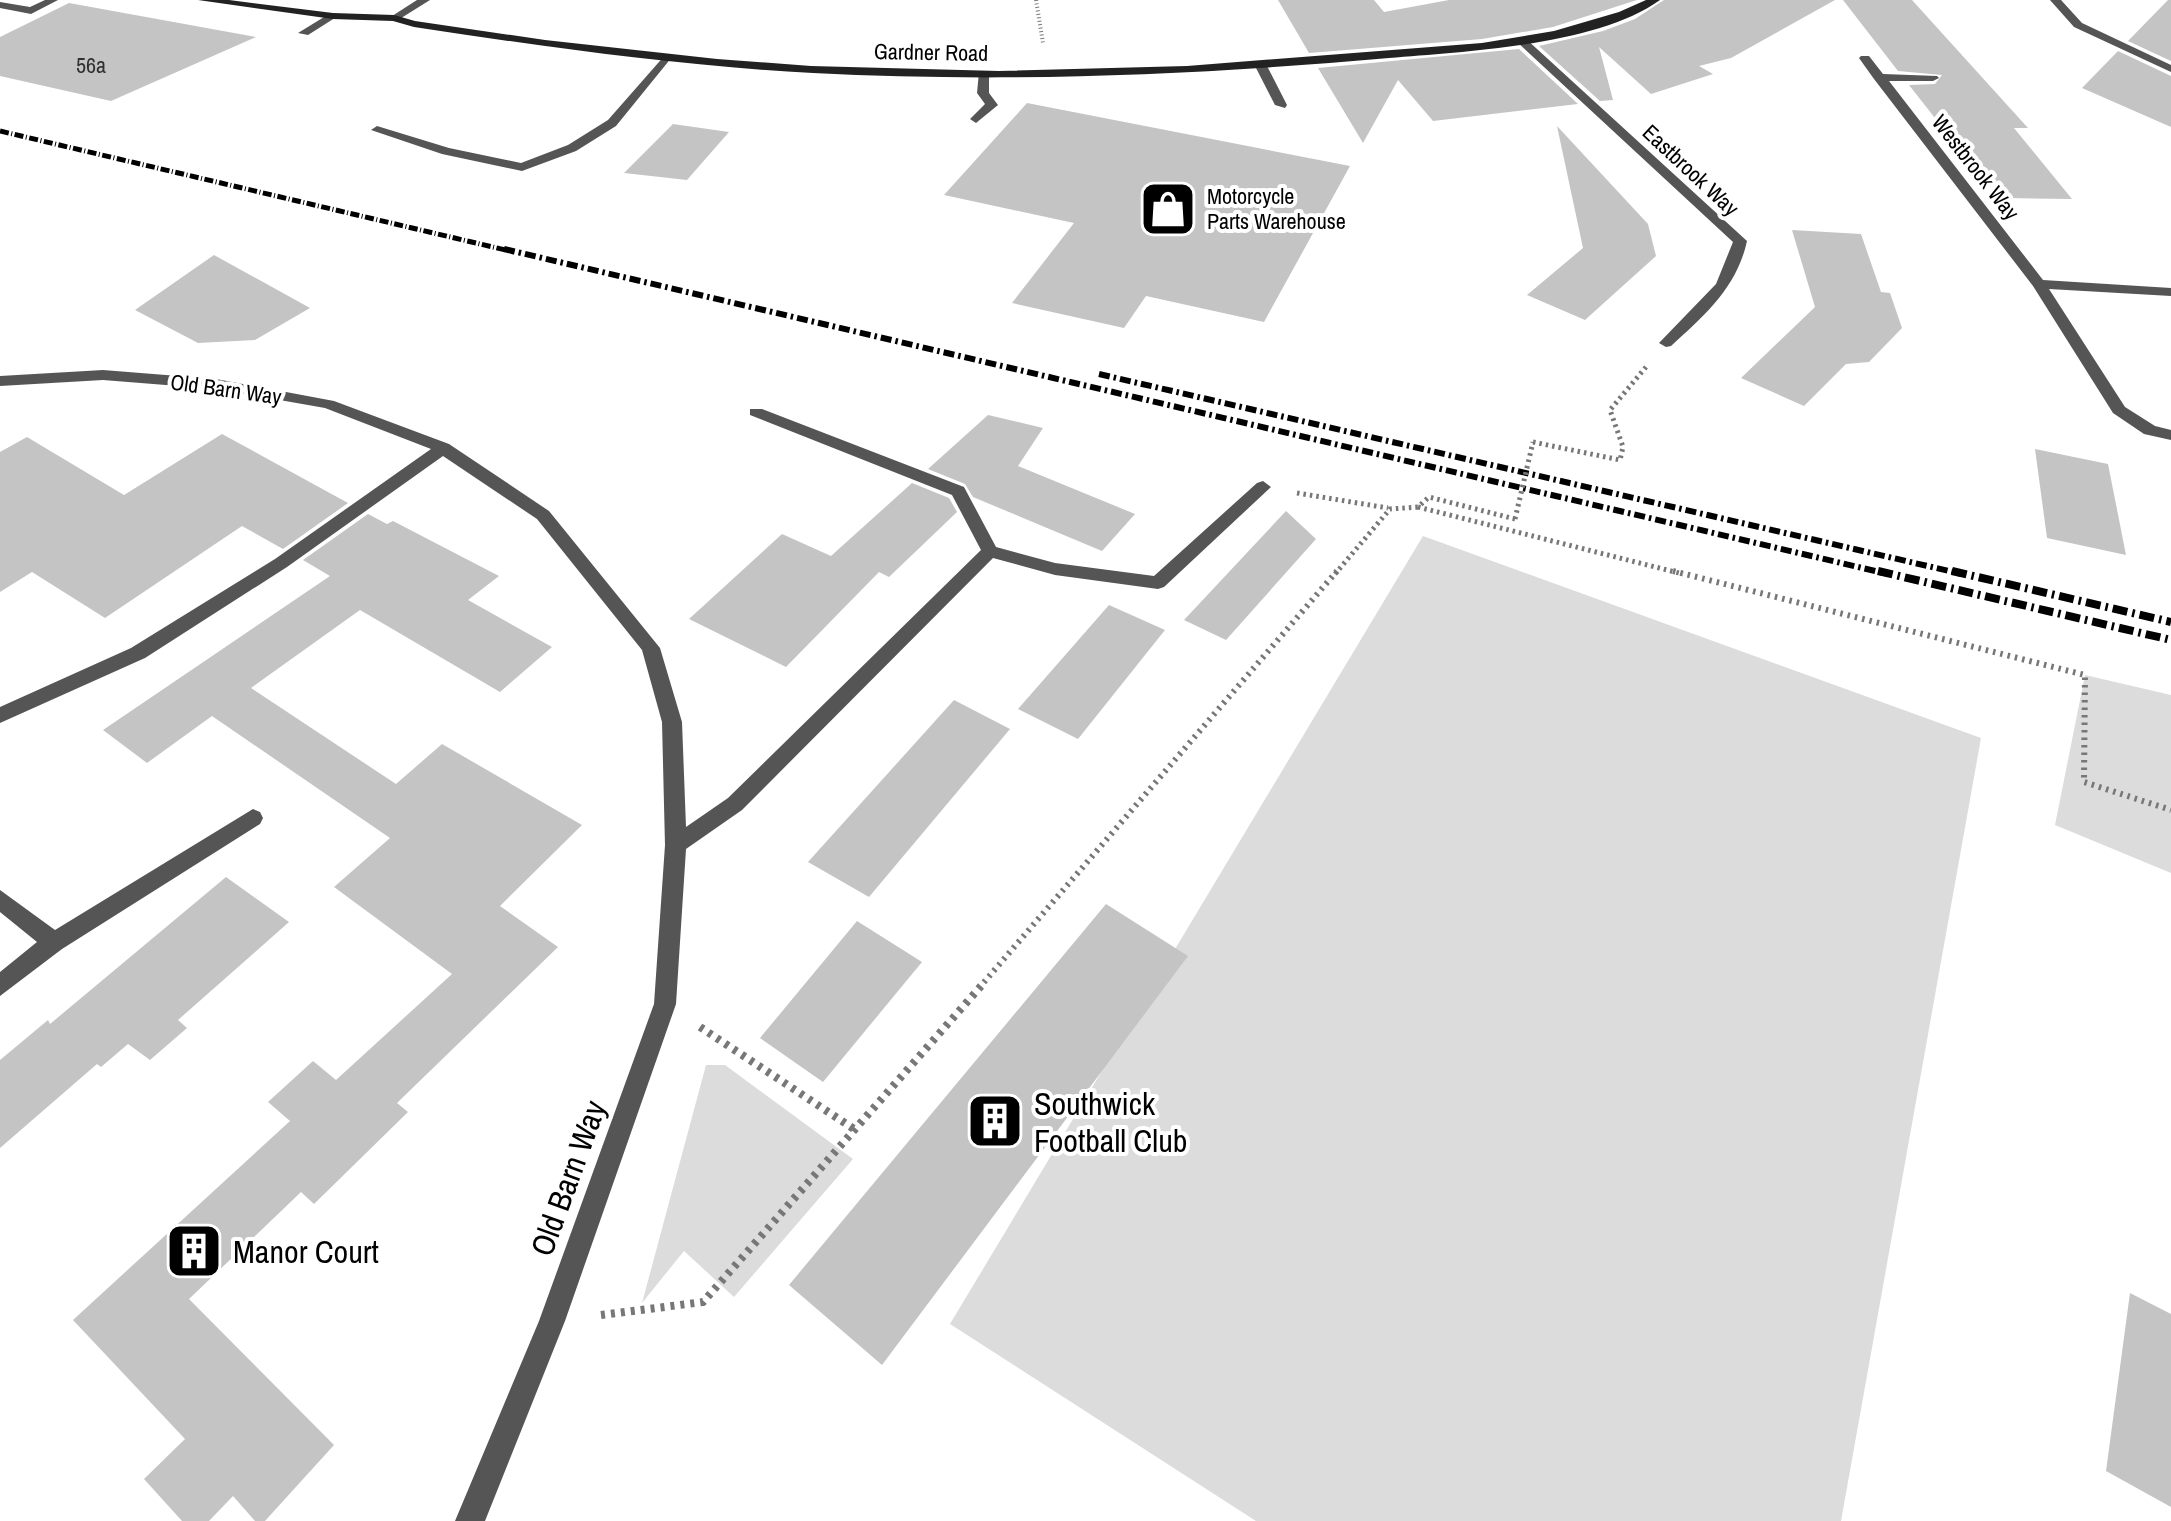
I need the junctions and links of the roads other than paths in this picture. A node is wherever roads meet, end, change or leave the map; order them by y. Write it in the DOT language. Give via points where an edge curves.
graph roads {
  1 [pos="53,0"];
  2 [pos="203,0"];
  3 [pos="424,0"];
  4 [pos="1655,0"];
  5 [pos="2055,0"];
  6 [pos="0,5"];
  7 [pos="332,16"];
  8 [pos="394,18"];
  9 [pos="304,33"];
  10 [pos="1521,40"];
  11 [pos="666,56"];
  12 [pos="1866,58"];
  13 [pos="1261,66"];
  14 [pos="2171,69"];
  15 [pos="983,74"];
  16 [pos="1878,77"];
  17 [pos="1933,78"];
  18 [pos="1281,105"];
  19 [pos="976,119"];
  20 [pos="377,130"];
  21 [pos="2039,284"];
  22 [pos="2171,292"];
  23 [pos="1666,343"];
  24 [pos="0,381"];
  25 [pos="756,412"];
  26 [pos="2171,434"];
  27 [pos="443,448"];
  28 [pos="1262,487"];
  29 [pos="990,551"];
  30 [pos="0,715"];
  31 [pos="253,818"];
  32 [pos="676,845"];
  33 [pos="0,899"];
  34 [pos="54,942"];
  35 [pos="0,986"];
  36 [pos="470,1521"];
  1 -- 6 [label="street" via="31,11"];
  2 -- 7 [label="street, Gardner Road"];
  3 -- 8 [label="street"];
  4 -- 10 [label="street, Gardner Road" via="1630,13"];
  5 -- 14 [label="street" via="2078,24"];
  7 -- 8 [label="street, Gardner Road"];
  7 -- 9 [label="street"];
  8 -- 11 [label="street, Gardner Road"];
  10 -- 13 [label="street, Gardner Road"];
  10 -- 23 [label="street, Eastbrook Way" via="1740,242 1720,292"];
  11 -- 15 [label="street, Gardner Road"];
  11 -- 20 [label="street" via="612,124 522,167"];
  12 -- 16 [label="street, Westbrook Way"];
  13 -- 15 [label="street, Gardner Road"];
  13 -- 18 [label="street"];
  15 -- 19 [label="street" via="983,93 992,105"];
  16 -- 17 [label="street, Westbrook Way"];
  16 -- 21 [label="street, Westbrook Way"];
  21 -- 22 [label="street"];
  21 -- 26 [label="street, Westbrook Way" via="2119,410 2150,430"];
  24 -- 27 [label="street, Old Barn Way" via="103,374 216,384 328,404"];
  25 -- 29 [label="street" via="958,491"];
  27 -- 30 [label="street" via="281,564 138,653"];
  27 -- 32 [label="street, Old Barn Way" via="543,515 651,648 672,722"];
  28 -- 29 [label="street" via="1158,583 1055,569"];
  29 -- 32 [label="street" via="735,804"];
  31 -- 34 [label="street"];
  32 -- 36 [label="street, Old Barn Way" via="665,1004 552,1321"];
  33 -- 34 [label="street"];
  34 -- 35 [label="street"];
}
